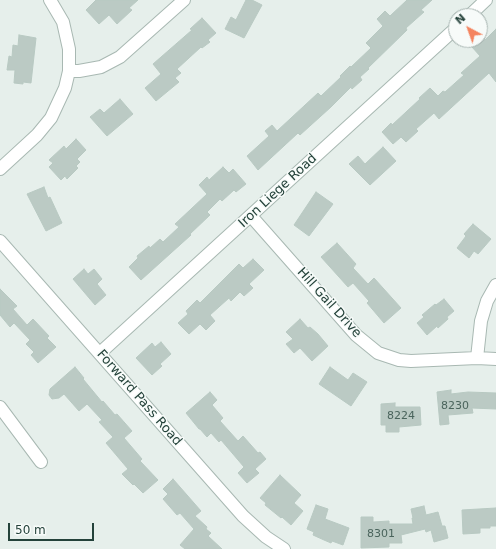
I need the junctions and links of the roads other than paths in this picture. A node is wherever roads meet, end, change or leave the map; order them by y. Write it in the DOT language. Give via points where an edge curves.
graph roads {
  1 [pos="50,0"];
  2 [pos="184,0"];
  3 [pos="486,0"];
  4 [pos="477,8"];
  5 [pos="448,35"];
  6 [pos="69,71"];
  7 [pos="0,169"];
  8 [pos="251,216"];
  9 [pos="0,241"];
  10 [pos="496,285"];
  11 [pos="100,353"];
  12 [pos="477,358"];
  13 [pos="496,359"];
  14 [pos="0,407"];
  15 [pos="41,462"];
  16 [pos="284,549"];
  1 -- 6 [label="street" via="63,22 69,49"];
  2 -- 6 [label="street" via="120,57 101,67"];
  3 -- 4 [label="street"];
  5 -- 8 [label="street, Iron Liege Road"];
  6 -- 7 [label="street" via="66,88 51,118 37,135"];
  8 -- 11 [label="street, Iron Liege Road"];
  8 -- 12 [label="street, Hill Gail Drive" via="356,335 378,353 411,361"];
  9 -- 11 [label="street, Forward Pass Road"];
  10 -- 12 [label="street" via="487,301 481,321"];
  11 -- 16 [label="street, Forward Pass Road" via="243,516"];
  12 -- 13 [label="street, Hill Gail Drive"];
  14 -- 15 [label="street"];
}
